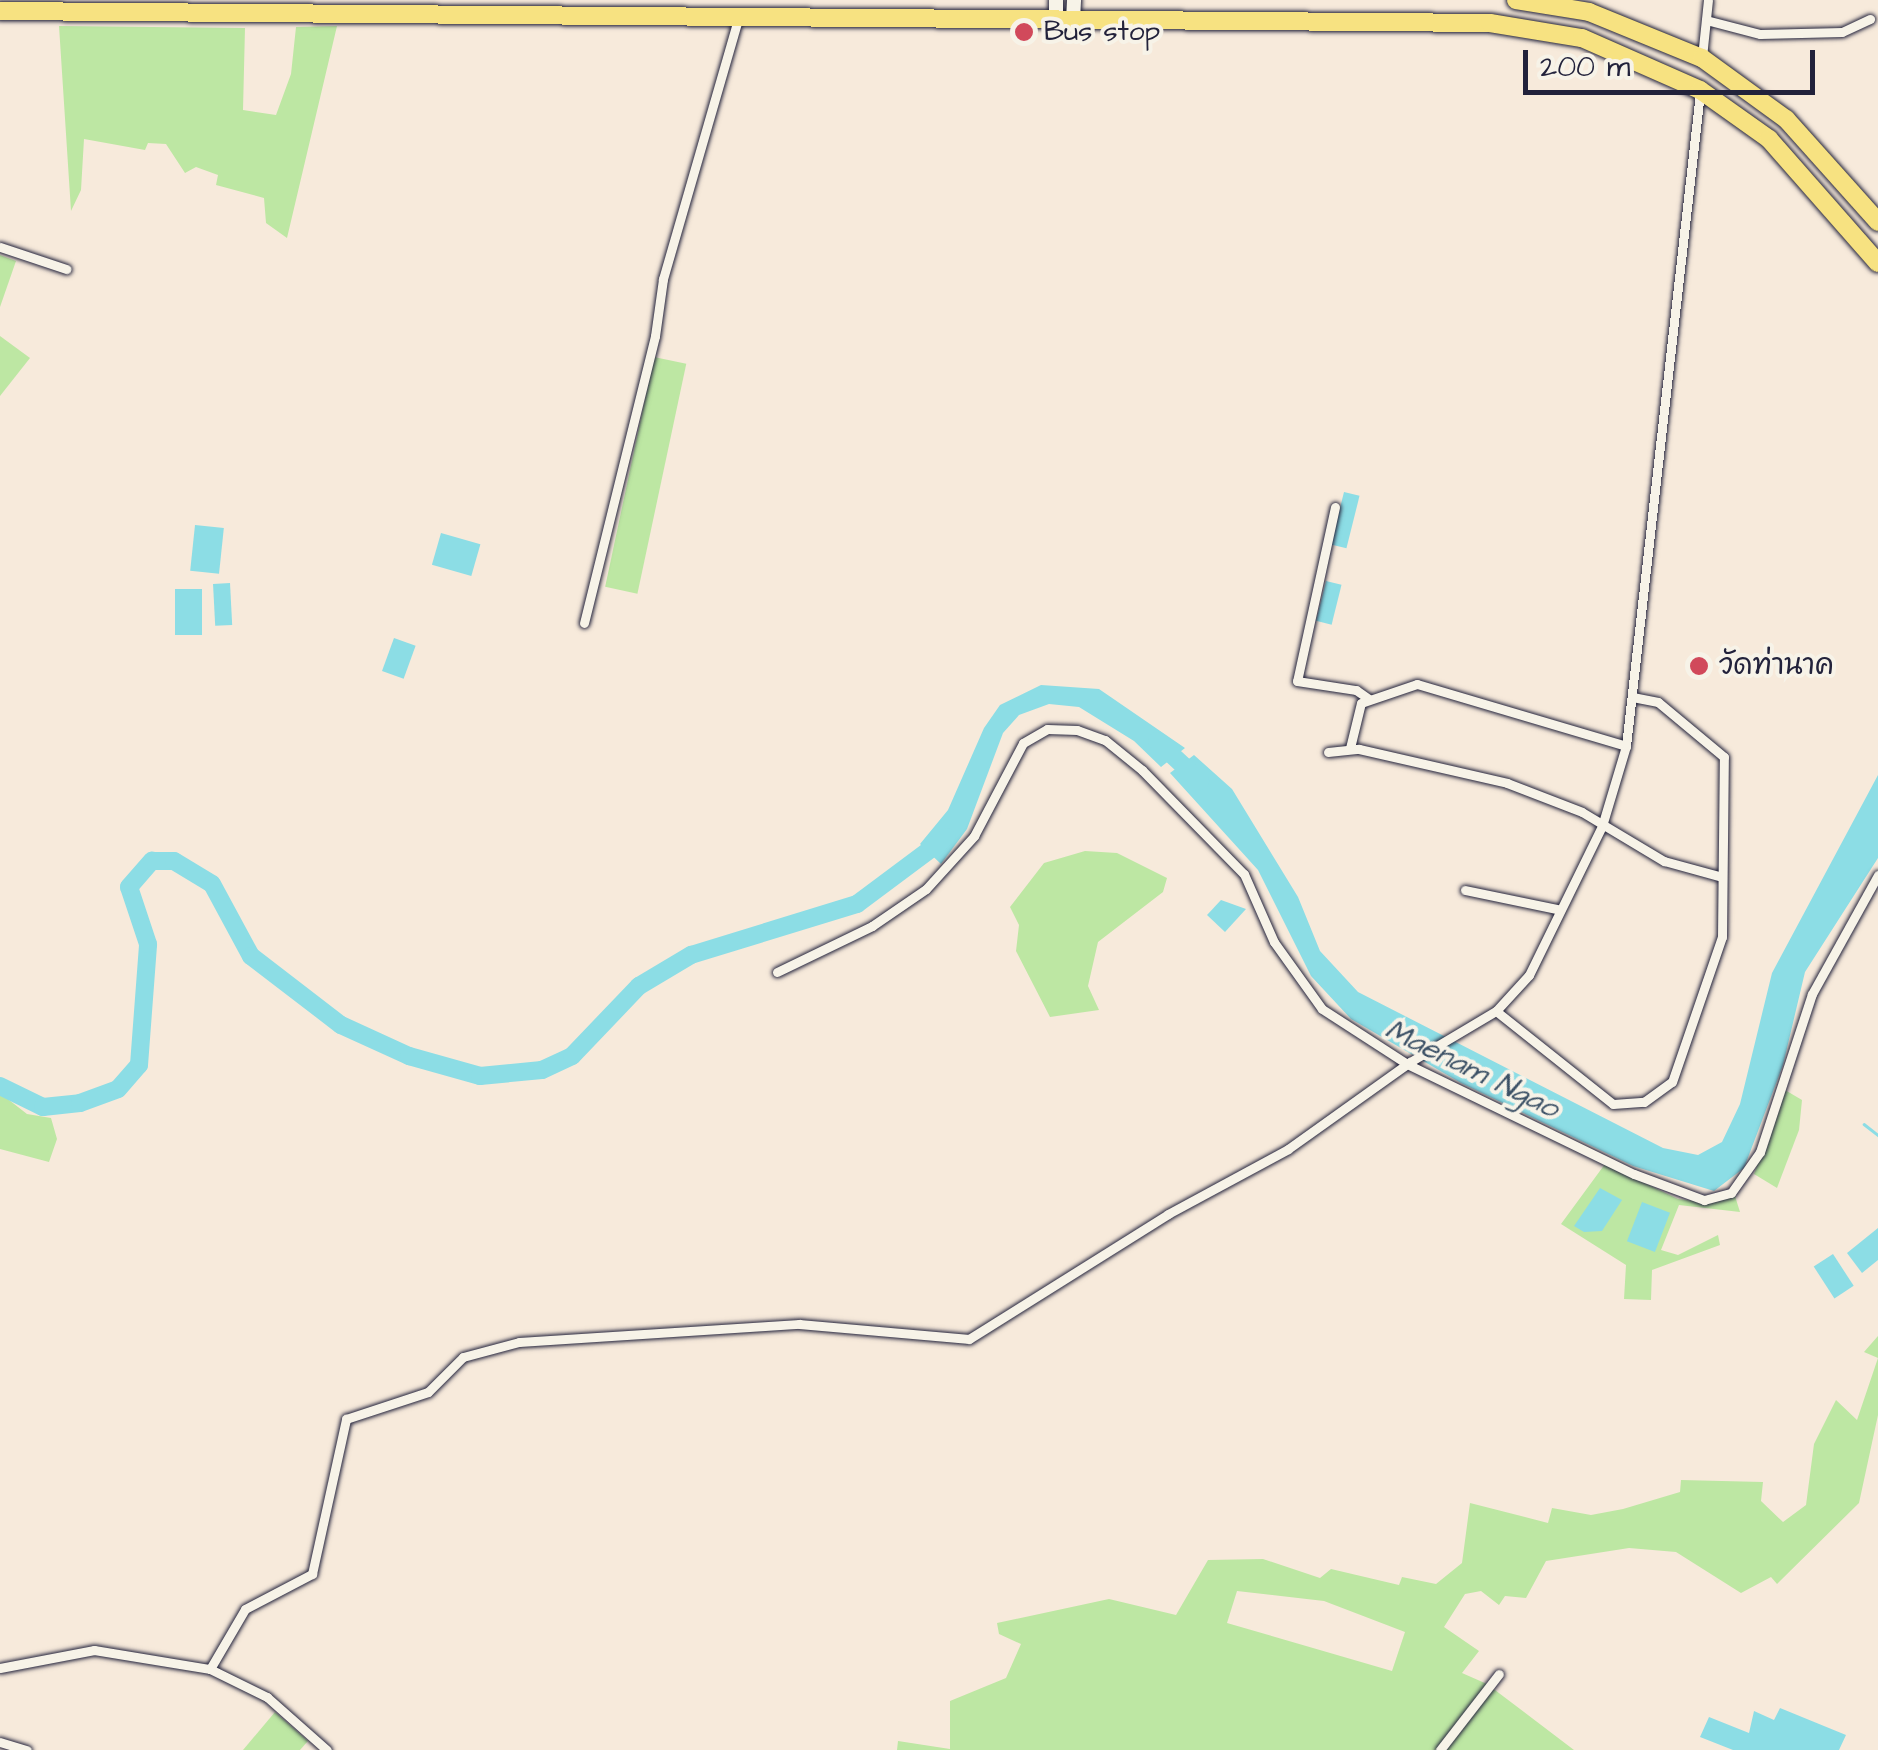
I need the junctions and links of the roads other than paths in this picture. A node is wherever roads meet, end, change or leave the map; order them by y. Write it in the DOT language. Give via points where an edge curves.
graph roads {
  1 [pos="1074,0"];
  2 [pos="1516,0"];
  3 [pos="1708,0"];
  4 [pos="0,11"];
  5 [pos="1062,13"];
  6 [pos="739,16"];
  7 [pos="1870,18"];
  8 [pos="1706,20"];
  9 [pos="1702,58"];
  10 [pos="1700,90"];
  11 [pos="1878,222"];
  12 [pos="0,247"];
  13 [pos="1878,263"];
  14 [pos="66,269"];
  15 [pos="1335,507"];
  16 [pos="584,623"];
  17 [pos="1632,697"];
  18 [pos="1369,699"];
  19 [pos="1626,746"];
  20 [pos="1350,748"];
  21 [pos="1328,752"];
  22 [pos="1602,826"];
  23 [pos="1878,876"];
  24 [pos="1722,878"];
  25 [pos="1464,890"];
  26 [pos="1557,909"];
  27 [pos="777,972"];
  28 [pos="1496,1012"];
  29 [pos="1408,1062"];
  30 [pos="0,1668"];
  31 [pos="210,1669"];
  32 [pos="1499,1674"];
  33 [pos="0,1742"];
  34 [pos="27,1750"];
  35 [pos="327,1750"];
  36 [pos="1440,1750"];
  1 -- 5 [label="street"];
  2 -- 9 [label="highway" via="1589,12"];
  3 -- 8 [label="street"];
  4 -- 6 [label="highway"];
  5 -- 6 [label="highway"];
  5 -- 10 [label="highway" via="1490,23 1582,38"];
  6 -- 16 [label="street" via="663,279 656,336"];
  7 -- 8 [label="street" via="1842,32 1760,34"];
  8 -- 9 [label="street"];
  9 -- 11 [label="highway" via="1786,118"];
  10 -- 13 [label="highway" via="1769,139"];
  10 -- 17 [label="street"];
  12 -- 14 [label="street"];
  15 -- 18 [label="street" via="1298,681"];
  17 -- 19 [label="street"];
  17 -- 24 [label="street" via="1658,702 1724,757"];
  18 -- 19 [label="street" via="1417,684"];
  18 -- 20 [label="street" via="1358,710"];
  19 -- 22 [label="street"];
  20 -- 21 [label="street"];
  20 -- 22 [label="street" via="1506,784"];
  22 -- 24 [label="street" via="1664,861"];
  22 -- 26 [label="street"];
  23 -- 29 [label="street" via="1818,981 1760,1152 1731,1193 1685,1197"];
  24 -- 28 [label="street" via="1722,937 1680,1063 1658,1094 1613,1104"];
  25 -- 26 [label="street"];
  26 -- 28 [label="street" via="1529,974"];
  27 -- 29 [label="street" via="872,926 926,889 974,836 1022,743 1059,727 1105,740 1192,815 1249,882 1274,942 1309,998"];
  28 -- 29 [label="street"];
  29 -- 31 [label="street" via="1288,1149 1168,1214 970,1340 799,1324 519,1342 463,1357 428,1392 346,1419 312,1574 245,1609"];
  30 -- 31 [label="street" via="94,1650"];
  31 -- 35 [label="street" via="267,1696"];
  32 -- 36 [label="street"];
  33 -- 34 [label="street"];
}
